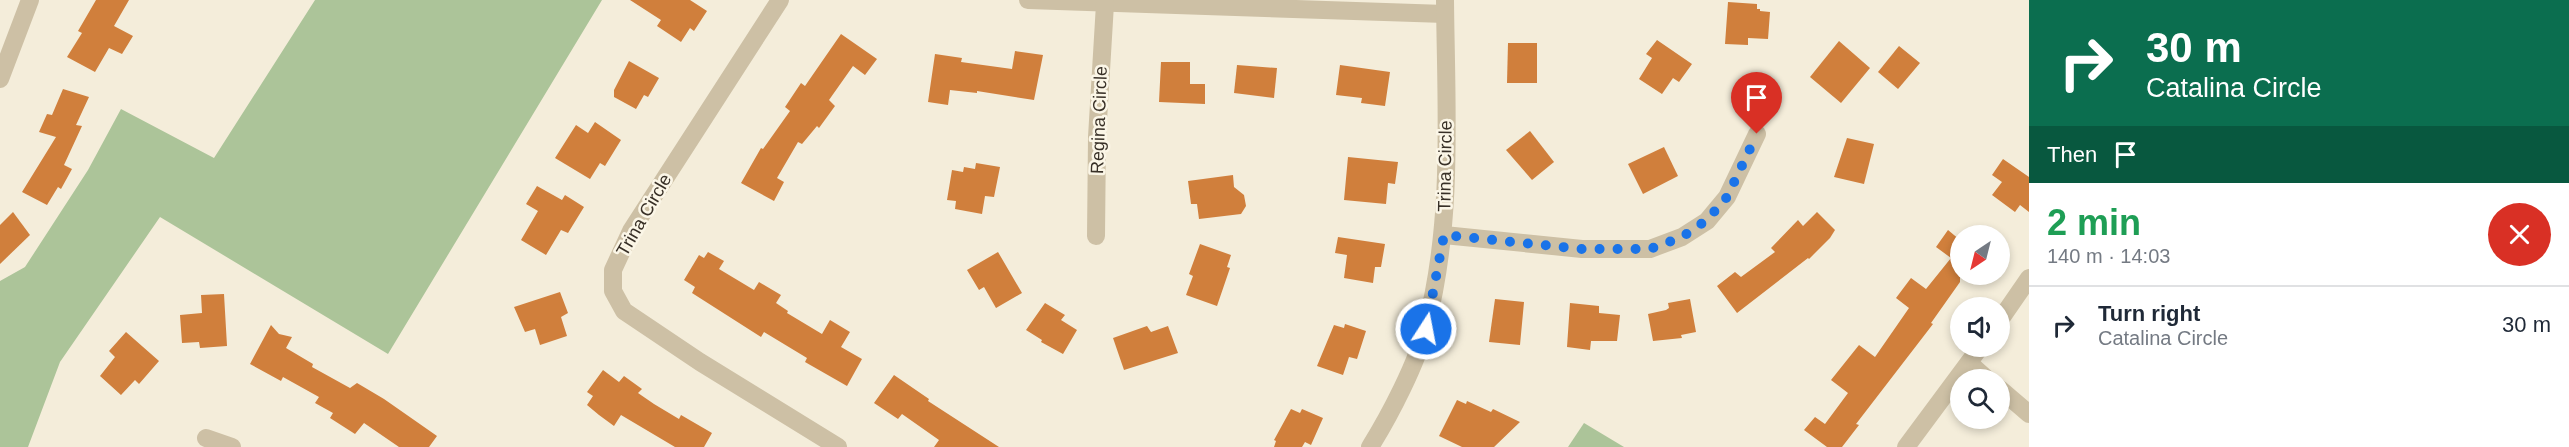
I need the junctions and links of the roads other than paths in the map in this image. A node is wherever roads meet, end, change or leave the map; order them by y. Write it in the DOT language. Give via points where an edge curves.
graph roads {
  1 [pos="30,0"];
  2 [pos="780,0"];
  3 [pos="1028,0"];
  4 [pos="1105,4"];
  5 [pos="1445,7"];
  6 [pos="0,79"];
  7 [pos="1757,134"];
  8 [pos="1444,235"];
  9 [pos="1096,236"];
  10 [pos="2029,278"];
  11 [pos="2010,306"];
  12 [pos="1973,357"];
  13 [pos="1969,363"];
  14 [pos="1976,369"];
  15 [pos="2010,398"];
  16 [pos="2029,414"];
  17 [pos="206,438"];
  18 [pos="232,447"];
  19 [pos="838,447"];
  20 [pos="1370,447"];
  21 [pos="1906,447"];
  1 -- 6 [label="street"];
  2 -- 19 [label="street, Trina Circle" via="631,231 613,270 612,291 624,311"];
  3 -- 4 [label="street, Trina Circle"];
  4 -- 5 [label="street, Trina Circle"];
  4 -- 9 [label="street, Regina Circle" via="1096,136"];
  5 -- 8 [label="street, Trina Circle"];
  7 -- 8 [label="street" via="1727,197 1707,220 1682,237 1650,249 1582,249"];
  8 -- 20 [label="street, Trina Circle" via="1426,329 1399,395"];
  10 -- 11 [label="street"];
  12 -- 13 [label="street"];
  13 -- 14 [label="street"];
  13 -- 21 [label="street"];
  15 -- 16 [label="street"];
  17 -- 18 [label="street"];
}
